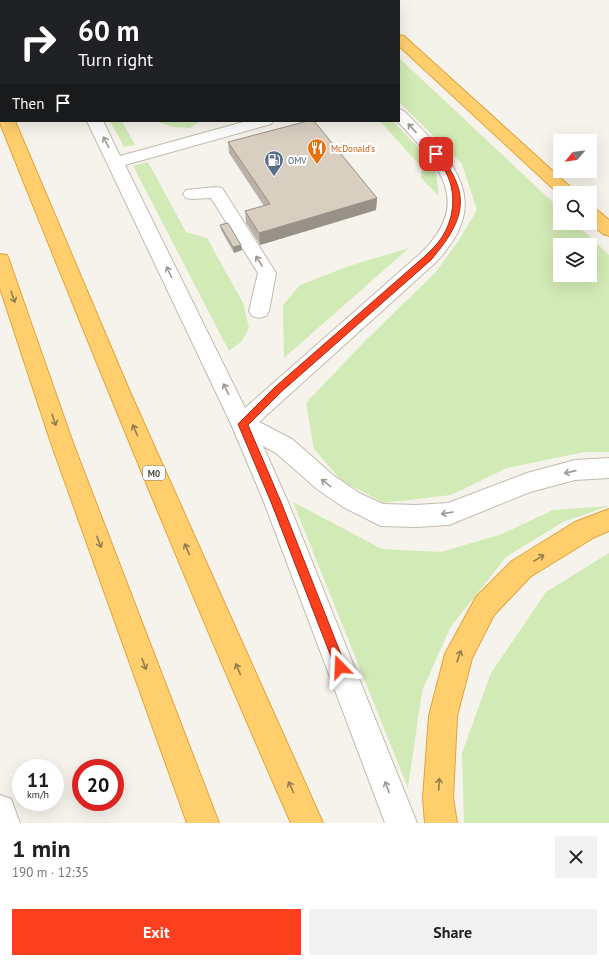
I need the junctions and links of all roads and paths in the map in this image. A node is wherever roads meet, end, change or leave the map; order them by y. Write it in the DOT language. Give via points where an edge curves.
graph roads {
  1 [pos="400,40"];
  2 [pos="400,115"];
  3 [pos="7,122"];
  4 [pos="96,122"];
  5 [pos="257,122"];
  6 [pos="218,127"];
  7 [pos="116,162"];
  8 [pos="560,186"];
  9 [pos="192,194"];
  10 [pos="597,219"];
  11 [pos="609,230"];
  12 [pos="0,260"];
  13 [pos="259,311"];
  14 [pos="242,424"];
  15 [pos="609,468"];
  16 [pos="609,520"];
  17 [pos="0,810"];
  18 [pos="4,823"];
  19 [pos="202,823"];
  20 [pos="307,823"];
  21 [pos="401,823"];
  22 [pos="441,823"];
  1 -- 8 [label="highway"];
  14 -- 2 [label="lane, one-way" via="428,258 446,238 455,216 458,199 453,181 444,164"];
  20 -- 3 [label="highway, M0, one-way" via="119,392"];
  7 -- 4 [label="lane, one-way"];
  5 -- 6 [label="lane"];
  6 -- 7 [label="lane"];
  14 -- 7 [label="lane, one-way"];
  13 -- 9 [label="lane, one-way" via="267,273 216,192"];
  10 -- 11 [label="highway"];
  12 -- 19 [label="highway, one-way" via="62,443"];
  15 -- 14 [label="lane, one-way" via="575,470 527,484 449,514 381,515 350,500 284,446"];
  21 -- 14 [label="lane, one-way" via="276,502"];
  22 -- 16 [label="highway, one-way" via="438,798 443,716 459,654 485,606 521,569 584,530"];
  17 -- 18 [label="lane"];
}
